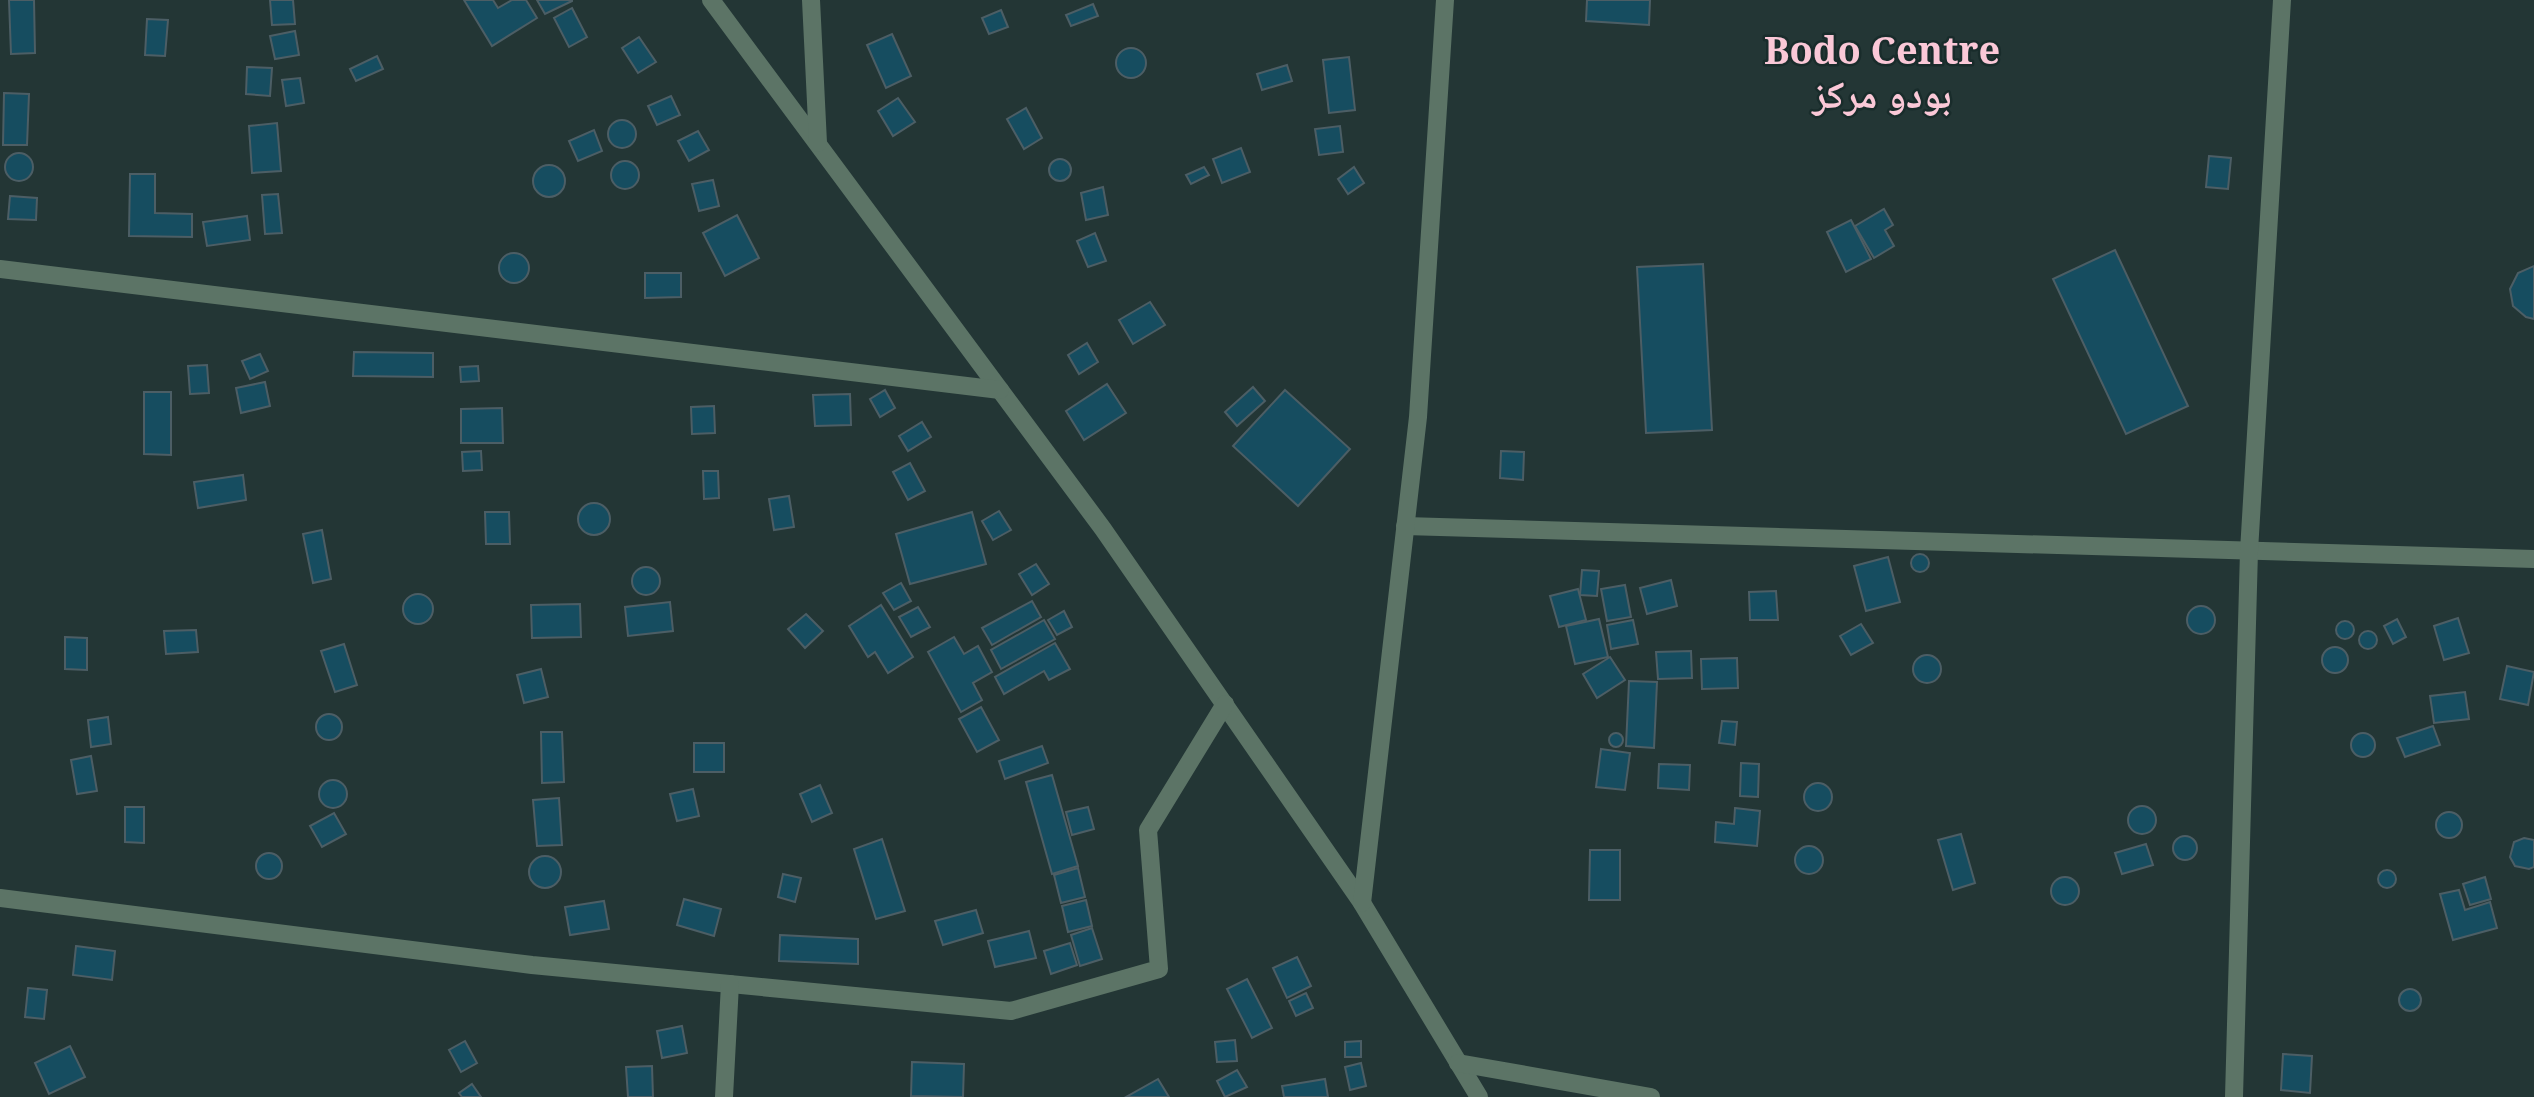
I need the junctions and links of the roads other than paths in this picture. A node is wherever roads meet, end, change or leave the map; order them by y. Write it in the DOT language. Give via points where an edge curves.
graph roads {
  1 [pos="711,0"];
  2 [pos="811,0"];
  3 [pos="1445,0"];
  4 [pos="2282,0"];
  5 [pos="818,144"];
  6 [pos="0,270"];
  7 [pos="1000,390"];
  8 [pos="1405,526"];
  9 [pos="2249,551"];
  10 [pos="2534,559"];
  11 [pos="1225,704"];
  12 [pos="0,898"];
  13 [pos="1362,902"];
  14 [pos="730,984"];
  15 [pos="1458,1063"];
  16 [pos="724,1097"];
  17 [pos="1479,1097"];
  18 [pos="1651,1097"];
  19 [pos="2234,1097"];
  1 -- 5 [label="street"];
  2 -- 5 [label="street"];
  3 -- 8 [label="street" via="1418,417"];
  4 -- 9 [label="street"];
  5 -- 7 [label="street"];
  6 -- 7 [label="street"];
  7 -- 11 [label="street"];
  8 -- 9 [label="street"];
  8 -- 13 [label="street"];
  9 -- 10 [label="street"];
  9 -- 19 [label="street"];
  11 -- 13 [label="street"];
  11 -- 14 [label="street" via="1148,830 1159,969 1011,1011"];
  12 -- 14 [label="street" via="532,965"];
  13 -- 15 [label="street"];
  14 -- 16 [label="street"];
  15 -- 17 [label="street"];
  15 -- 18 [label="street"];
}
